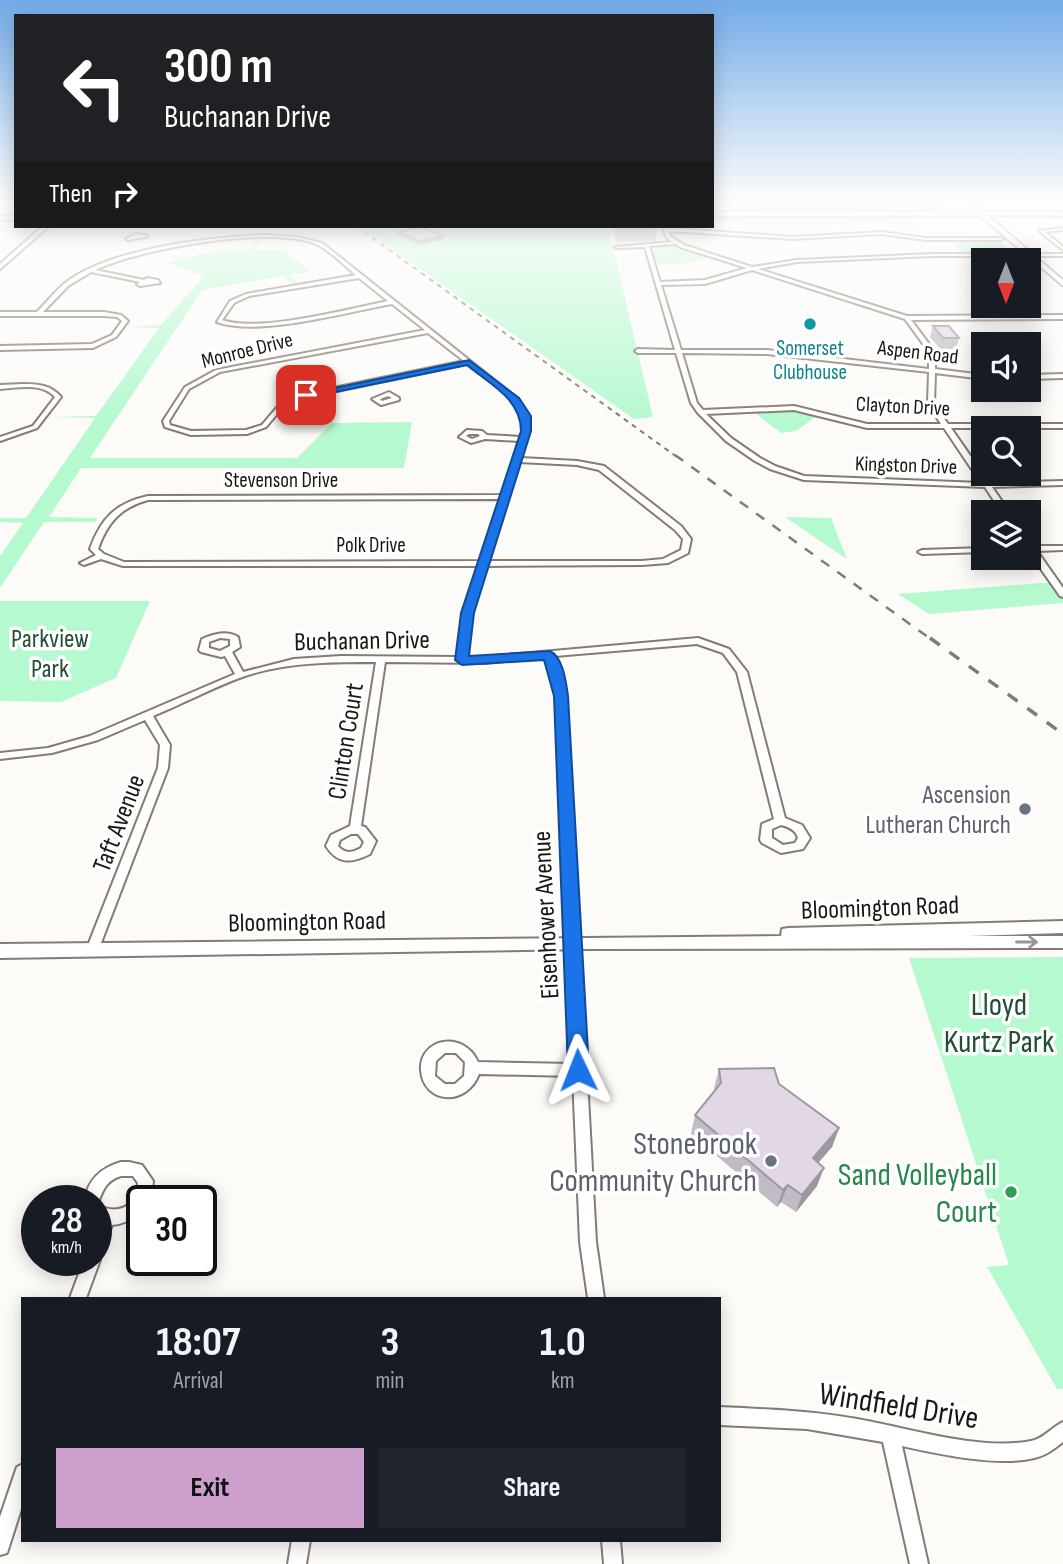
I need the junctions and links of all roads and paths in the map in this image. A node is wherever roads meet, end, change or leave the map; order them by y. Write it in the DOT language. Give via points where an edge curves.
graph roads {
  1 [pos="81,275"];
  2 [pos="110,275"];
  3 [pos="655,275"];
  4 [pos="732,275"];
  5 [pos="768,275"];
  6 [pos="1043,275"];
  7 [pos="360,276"];
  8 [pos="142,281"];
  9 [pos="658,284"];
  10 [pos="1063,294"];
  11 [pos="392,302"];
  12 [pos="0,314"];
  13 [pos="37,314"];
  14 [pos="1063,317"];
  15 [pos="907,318"];
  16 [pos="227,326"];
  17 [pos="219,330"];
  18 [pos="428,331"];
  19 [pos="0,348"];
  20 [pos="638,351"];
  21 [pos="676,351"];
  22 [pos="469,362"];
  23 [pos="931,372"];
  24 [pos="192,374"];
  25 [pos="971,376"];
  26 [pos="1063,376"];
  27 [pos="203,377"];
  28 [pos="1041,377"];
  29 [pos="369,382"];
  30 [pos="66,386"];
  31 [pos="0,387"];
  32 [pos="53,390"];
  33 [pos="382,394"];
  34 [pos="700,412"];
  35 [pos="946,426"];
  36 [pos="1063,426"];
  37 [pos="172,429"];
  38 [pos="257,430"];
  39 [pos="159,433"];
  40 [pos="266,434"];
  41 [pos="16,436"];
  42 [pos="485,436"];
  43 [pos="0,439"];
  44 [pos="524,439"];
  45 [pos="24,440"];
  46 [pos="517,460"];
  47 [pos="971,462"];
  48 [pos="1063,483"];
  49 [pos="971,484"];
  50 [pos="1041,484"];
  51 [pos="121,497"];
  52 [pos="503,497"];
  53 [pos="130,502"];
  54 [pos="1041,548"];
  55 [pos="1063,548"];
  56 [pos="971,550"];
  57 [pos="922,552"];
  58 [pos="101,556"];
  59 [pos="484,562"];
  60 [pos="84,563"];
  61 [pos="1041,563"];
  62 [pos="1063,594"];
  63 [pos="227,652"];
  64 [pos="550,655"];
  65 [pos="381,660"];
  66 [pos="462,660"];
  67 [pos="240,675"];
  68 [pos="147,715"];
  69 [pos="0,756"];
  70 [pos="780,821"];
  71 [pos="355,829"];
  72 [pos="1063,927"];
  73 [pos="1063,942"];
  74 [pos="573,943"];
  75 [pos="614,943"];
  76 [pos="93,948"];
  77 [pos="0,951"];
  78 [pos="474,1068"];
  79 [pos="578,1070"];
  80 [pos="97,1185"];
  81 [pos="112,1215"];
  82 [pos="86,1276"];
  83 [pos="78,1297"];
  84 [pos="596,1297"];
  85 [pos="721,1416"];
  86 [pos="1063,1431"];
  87 [pos="891,1436"];
  88 [pos="21,1478"];
  89 [pos="301,1542"];
  90 [pos="611,1542"];
  91 [pos="0,1546"];
  92 [pos="297,1564"];
  93 [pos="612,1564"];
  94 [pos="919,1564"];
  1 -- 13 [label="street"];
  2 -- 8 [label="street"];
  3 -- 9 [label="street"];
  4 -- 9 [label="street" via="705,282"];
  5 -- 15 [label="street"];
  6 -- 10 [label="main road"];
  7 -- 11 [label="street"];
  7 -- 16 [label="street" via="242,297 228,305 219,319"];
  9 -- 21 [label="street"];
  11 -- 16 [label="street" via="254,326"];
  11 -- 18 [label="street"];
  12 -- 13 [label="street"];
  13 -- 19 [label="street" via="123,315 125,321 95,347"];
  14 -- 15 [label="street"];
  15 -- 23 [label="street" via="932,352"];
  16 -- 17 [label="street"];
  18 -- 22 [label="street"];
  18 -- 27 [label="street, Monroe Drive"];
  20 -- 21 [label="street, Aspen Road"];
  21 -- 23 [label="street, Aspen Road" via="767,352"];
  21 -- 34 [label="street"];
  22 -- 29 [label="street"];
  22 -- 44 [label="street" via="522,407 527,423"];
  23 -- 25 [label="street, Aspen Road"];
  23 -- 35 [label="street" via="931,404"];
  24 -- 27 [label="street"];
  26 -- 28 [label="street"];
  27 -- 37 [label="street, Monroe Drive" via="182,394 166,421"];
  29 -- 33 [label="street"];
  29 -- 38 [label="street" via="295,398"];
  30 -- 32 [label="street"];
  31 -- 32 [label="street"];
  32 -- 41 [label="street" via="58,397 50,409 35,427"];
  34 -- 35 [label="street, Clayton Drive" via="793,408 867,426"];
  34 -- 49 [label="street, Kingston Drive" via="728,438 791,475"];
  35 -- 36 [label="street, Clayton Drive"];
  35 -- 47 [label="street"];
  37 -- 38 [label="street" via="191,433"];
  37 -- 39 [label="street"];
  38 -- 40 [label="street"];
  41 -- 43 [label="street"];
  41 -- 45 [label="street"];
  42 -- 44 [label="street"];
  44 -- 46 [label="street"];
  46 -- 52 [label="street"];
  46 -- 59 [label="street, Polk Drive" via="601,468 684,534 687,546 681,555 642,563"];
  48 -- 50 [label="street, Kingston Drive"];
  51 -- 53 [label="street"];
  52 -- 53 [label="street, Stevenson Drive" via="160,497"];
  52 -- 59 [label="street"];
  53 -- 58 [label="street" via="115,511 96,543 94,549"];
  54 -- 55 [label="street"];
  56 -- 57 [label="street"];
  58 -- 59 [label="street, Polk Drive" via="123,564"];
  58 -- 60 [label="street"];
  59 -- 66 [label="street" via="467,613"];
  61 -- 62 [label="street"];
  63 -- 67 [label="street"];
  64 -- 66 [label="street, Buchanan Drive"];
  64 -- 70 [label="street, Buchanan Drive" via="679,641 698,641 726,652 742,672"];
  64 -- 74 [label="street, Eisenhower Avenue" via="561,696"];
  65 -- 66 [label="street, Buchanan Drive"];
  65 -- 67 [label="street, Buchanan Drive" via="318,660"];
  65 -- 71 [label="street, Clinton Court"];
  67 -- 68 [label="street, Buchanan Drive"];
  68 -- 69 [label="street, Buchanan Drive" via="71,745"];
  68 -- 76 [label="street, Taft Avenue" via="164,746 163,768"];
  72 -- 75 [label="street, Bloomington Road"];
  75 -- 73 [label="street, Bloomington Road, one-way"];
  74 -- 75 [label="street, Bloomington Road"];
  74 -- 76 [label="street, Bloomington Road"];
  74 -- 79 [label="street, Eisenhower Avenue"];
  76 -- 77 [label="street, Bloomington Road"];
  78 -- 79 [label="street"];
  79 -- 84 [label="street, Eisenhower Avenue" via="588,1242"];
  80 -- 81 [label="street" via="111,1172 129,1168 143,1175 146,1189 139,1204 124,1216"];
  82 -- 83 [label="street"];
  85 -- 87 [label="street, Windfield Drive" via="838,1424"];
  86 -- 87 [label="street, Windfield Drive" via="1035,1450 994,1450"];
  87 -- 94 [label="street"];
  88 -- 91 [label="street"];
  89 -- 92 [label="street"];
  90 -- 93 [label="street"];
}
